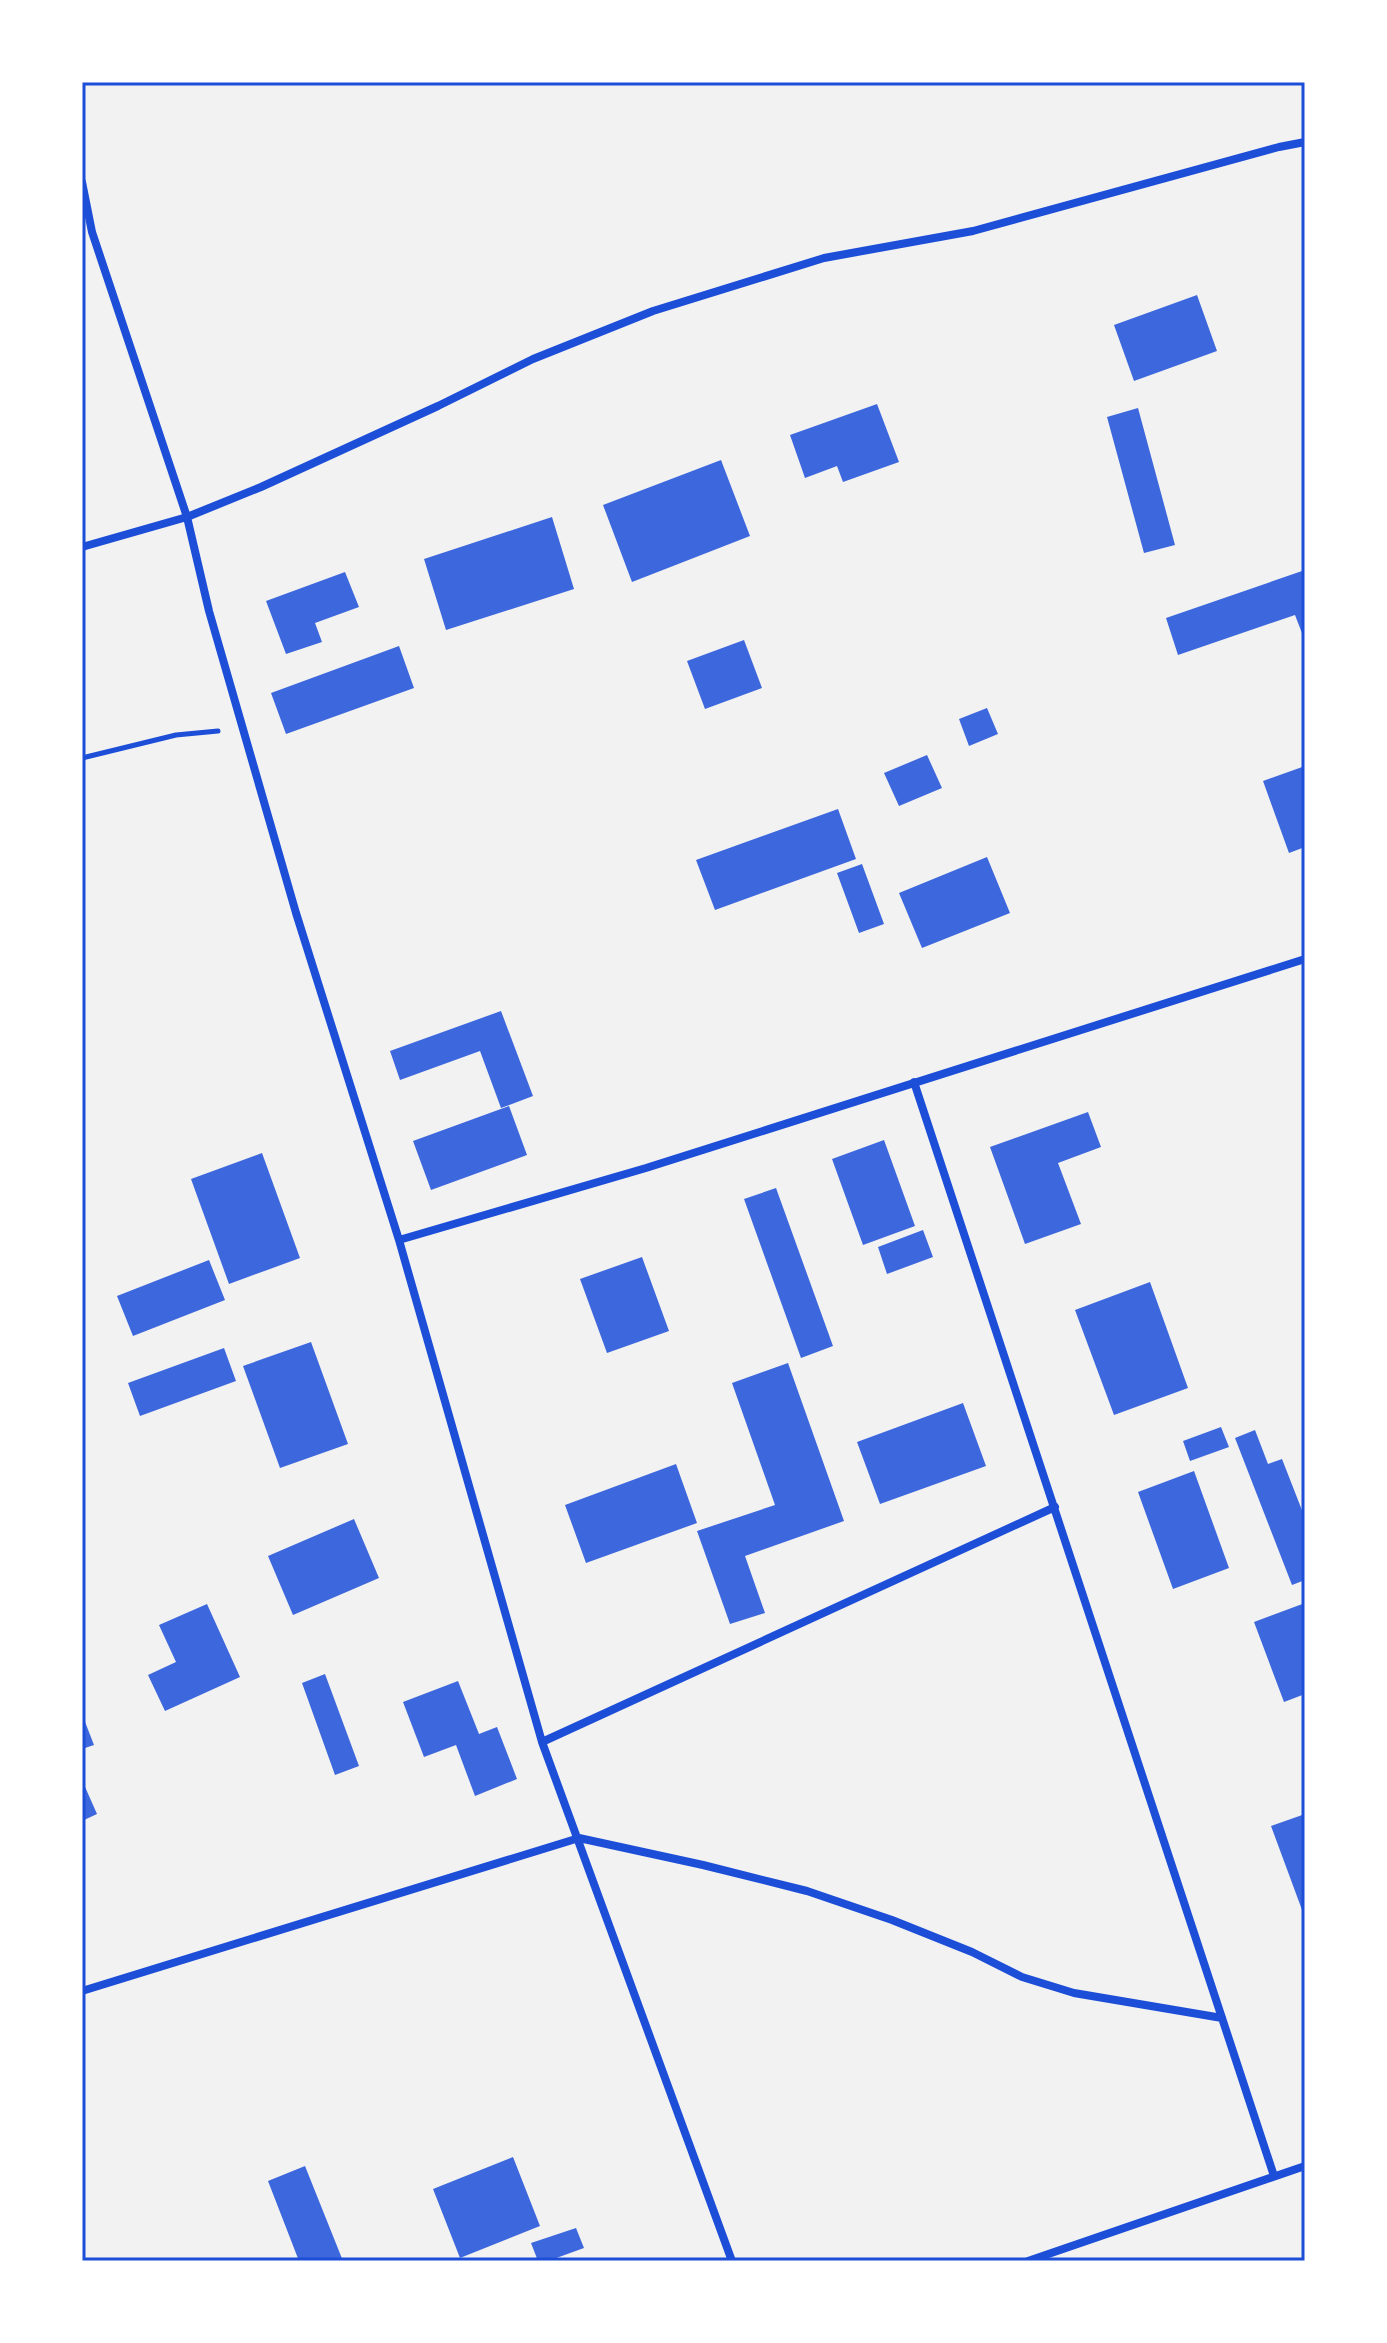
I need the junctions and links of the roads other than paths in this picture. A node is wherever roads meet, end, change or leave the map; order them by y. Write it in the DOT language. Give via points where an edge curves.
graph roads {
  1 [pos="1305,142"];
  2 [pos="82,182"];
  3 [pos="187,517"];
  4 [pos="82,547"];
  5 [pos="1305,959"];
  6 [pos="914,1082"];
  7 [pos="399,1240"];
  8 [pos="1055,1507"];
  9 [pos="542,1742"];
  10 [pos="579,1838"];
  11 [pos="82,1991"];
  12 [pos="1222,2018"];
  13 [pos="1305,2166"];
  14 [pos="1274,2176"];
  15 [pos="732,2261"];
  16 [pos="1028,2261"];
  1 -- 3 [label="street" via="973,231 824,258 653,311 533,359 316,463"];
  2 -- 3 [label="street" via="92,232"];
  3 -- 4 [label="street"];
  3 -- 7 [label="street" via="296,913"];
  5 -- 6 [label="street"];
  6 -- 7 [label="street"];
  6 -- 8 [label="street"];
  7 -- 9 [label="street"];
  8 -- 9 [label="street"];
  8 -- 12 [label="street"];
  9 -- 10 [label="street"];
  10 -- 11 [label="street"];
  10 -- 12 [label="street" via="807,1891 1074,1993"];
  10 -- 15 [label="street"];
  12 -- 14 [label="street"];
  13 -- 14 [label="street"];
  14 -- 16 [label="street"];
}
